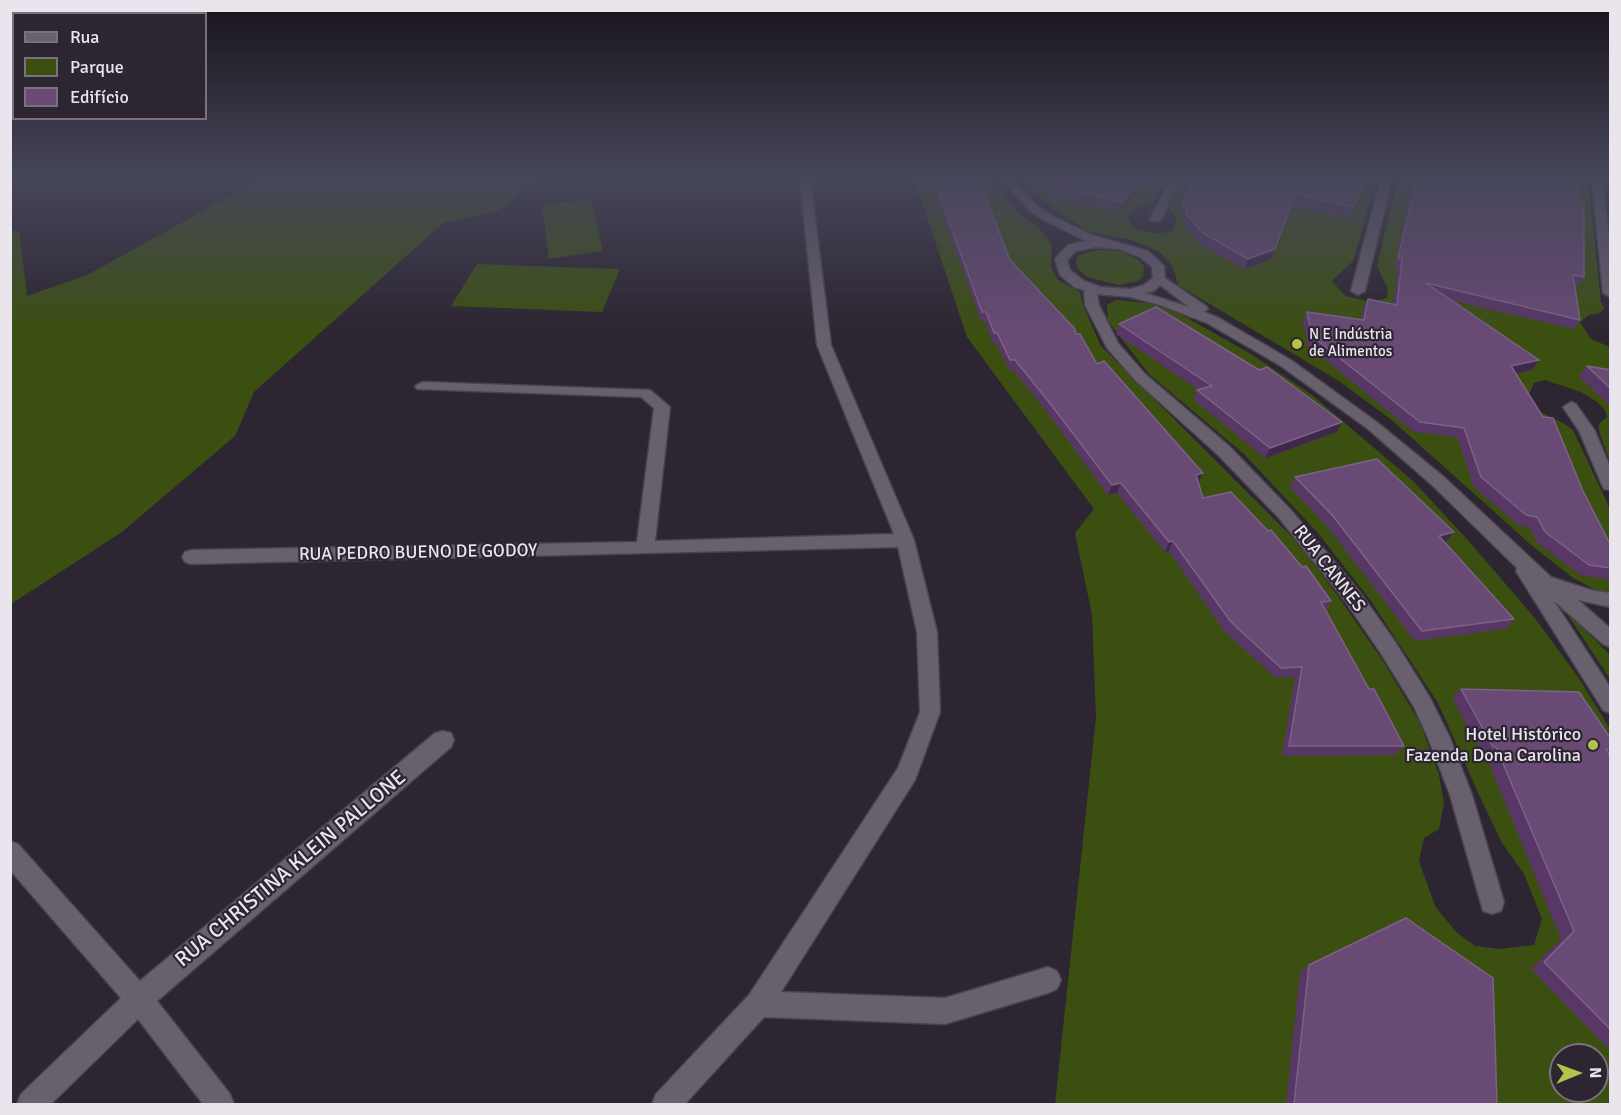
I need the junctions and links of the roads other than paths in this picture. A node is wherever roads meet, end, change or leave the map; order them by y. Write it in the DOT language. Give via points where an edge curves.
graph roads {
  1 [pos="811,230"];
  2 [pos="1053,230"];
  3 [pos="1072,230"];
  4 [pos="1374,230"];
  5 [pos="1604,230"];
  6 [pos="1109,244"];
  7 [pos="1061,245"];
  8 [pos="1159,279"];
  9 [pos="1090,288"];
  10 [pos="1358,291"];
  11 [pos="1130,293"];
  12 [pos="1611,293"];
  13 [pos="1212,320"];
  14 [pos="422,386"];
  15 [pos="1570,407"];
  16 [pos="1611,485"];
  17 [pos="905,540"];
  18 [pos="645,549"];
  19 [pos="191,556"];
  20 [pos="1516,557"];
  21 [pos="1542,579"];
  22 [pos="1611,600"];
  23 [pos="1611,639"];
  24 [pos="1611,704"];
  25 [pos="443,740"];
  26 [pos="10,852"];
  27 [pos="1492,903"];
  28 [pos="1048,980"];
  29 [pos="139,999"];
  30 [pos="758,1004"];
  31 [pos="31,1104"];
  32 [pos="220,1104"];
  33 [pos="666,1104"];
  1 -- 17 [label="street" via="825,345"];
  2 -- 7 [label="street"];
  3 -- 6 [label="street"];
  4 -- 10 [label="street"];
  5 -- 12 [label="street"];
  6 -- 7 [label="street"];
  6 -- 8 [label="street" via="1134,249 1152,260 1158,266"];
  7 -- 9 [label="street" via="1064,272"];
  8 -- 11 [label="street" via="1149,288"];
  8 -- 13 [label="street"];
  9 -- 11 [label="street"];
  9 -- 27 [label="street, RUA CANNES" via="1092,305 1112,345 1140,377 1223,450 1286,514 1387,646 1422,702 1438,738 1461,795"];
  11 -- 13 [label="street"];
  13 -- 20 [label="street" via="1286,363 1373,426 1438,481"];
  14 -- 18 [label="street" via="645,393 662,406"];
  15 -- 16 [label="street" via="1587,431"];
  17 -- 18 [label="street, RUA PEDRO BUENO DE GODOY"];
  17 -- 30 [label="street" via="927,632 930,712 907,773"];
  18 -- 19 [label="street, RUA PEDRO BUENO DE GODOY"];
  20 -- 21 [label="street"];
  20 -- 24 [label="street"];
  21 -- 22 [label="street" via="1590,597"];
  21 -- 23 [label="street"];
  25 -- 29 [label="street, RUA CHRISTINA KLEIN PALLONE"];
  26 -- 29 [label="street"];
  28 -- 30 [label="street" via="945,1011"];
  29 -- 31 [label="street, RUA CHRISTINA KLEIN PALLONE"];
  29 -- 32 [label="street"];
  30 -- 33 [label="street"];
}
